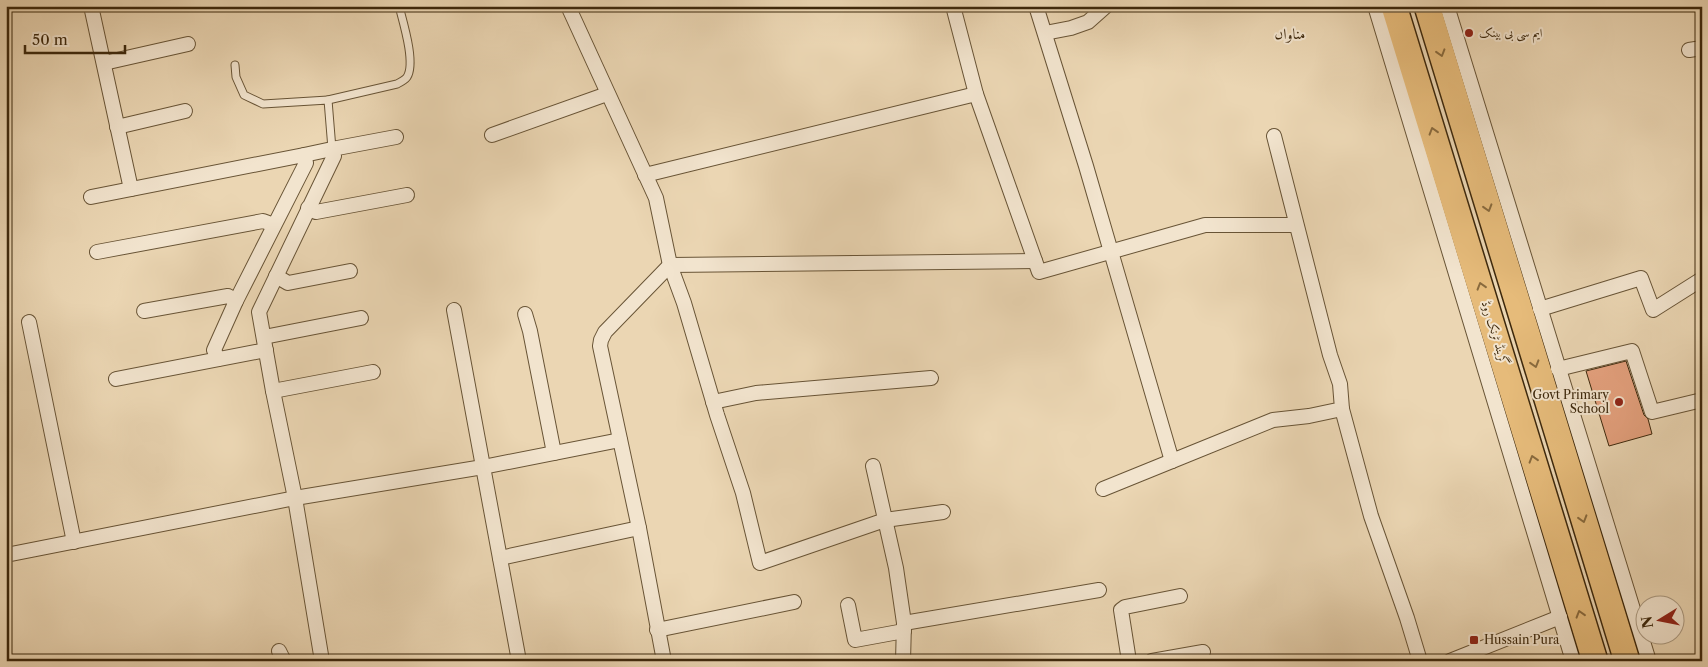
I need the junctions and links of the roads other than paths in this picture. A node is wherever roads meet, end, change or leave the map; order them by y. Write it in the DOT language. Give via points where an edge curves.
graph roads {
  1 [pos="399,6"];
  2 [pos="568,6"];
  3 [pos="953,6"];
  4 [pos="1036,6"];
  5 [pos="1106,6"];
  6 [pos="1375,6"];
  7 [pos="1394,6"];
  8 [pos="1427,6"];
  9 [pos="1447,6"];
  10 [pos="93,7"];
  11 [pos="1045,33"];
  12 [pos="188,44"];
  13 [pos="104,63"];
  14 [pos="235,65"];
  15 [pos="607,94"];
  16 [pos="976,94"];
  17 [pos="328,100"];
  18 [pos="185,111"];
  19 [pos="118,127"];
  20 [pos="492,135"];
  21 [pos="1274,136"];
  22 [pos="396,137"];
  23 [pos="332,149"];
  24 [pos="304,155"];
  25 [pos="645,175"];
  26 [pos="131,189"];
  27 [pos="407,195"];
  28 [pos="91,197"];
  29 [pos="308,208"];
  30 [pos="274,225"];
  31 [pos="1296,225"];
  32 [pos="97,252"];
  33 [pos="1110,252"];
  34 [pos="1035,260"];
  35 [pos="670,265"];
  36 [pos="350,271"];
  37 [pos="276,276"];
  38 [pos="1702,279"];
  39 [pos="236,301"];
  40 [pos="1540,309"];
  41 [pos="454,310"];
  42 [pos="144,311"];
  43 [pos="525,314"];
  44 [pos="361,318"];
  45 [pos="29,322"];
  46 [pos="265,344"];
  47 [pos="218,359"];
  48 [pos="373,372"];
  49 [pos="931,378"];
  50 [pos="116,379"];
  51 [pos="1556,386"];
  52 [pos="274,391"];
  53 [pos="1507,394"];
  54 [pos="1702,400"];
  55 [pos="713,402"];
  56 [pos="1342,409"];
  57 [pos="620,440"];
  58 [pos="554,453"];
  59 [pos="1172,461"];
  60 [pos="873,466"];
  61 [pos="483,467"];
  62 [pos="1103,489"];
  63 [pos="295,498"];
  64 [pos="943,512"];
  65 [pos="885,520"];
  66 [pos="639,528"];
  67 [pos="74,542"];
  68 [pos="6,555"];
  69 [pos="500,558"];
  70 [pos="1099,590"];
  71 [pos="1180,596"];
  72 [pos="794,602"];
  73 [pos="848,605"];
  74 [pos="1560,617"];
  75 [pos="904,627"];
  76 [pos="657,630"];
  77 [pos="1203,652"];
  78 [pos="322,661"];
  79 [pos="519,661"];
  80 [pos="664,661"];
  81 [pos="903,661"];
  82 [pos="1129,661"];
  83 [pos="1152,661"];
  84 [pos="1420,661"];
  85 [pos="1450,661"];
  86 [pos="1573,661"];
  87 [pos="1594,661"];
  88 [pos="1626,661"];
  89 [pos="1649,661"];
  1 -- 17 [label="lane" via="410,60 406,78 397,84"];
  2 -- 15 [label="street"];
  3 -- 16 [label="street"];
  4 -- 11 [label="street"];
  5 -- 11 [label="street" via="1088,22"];
  6 -- 53 [label="street"];
  53 -- 7 [label="highway, گرینڈ ٹرنک روڈ, one-way"];
  8 -- 51 [label="highway, one-way"];
  9 -- 40 [label="street"];
  10 -- 13 [label="street"];
  11 -- 33 [label="street"];
  12 -- 13 [label="street"];
  13 -- 19 [label="street"];
  14 -- 17 [label="lane" via="244,95 263,104"];
  15 -- 20 [label="street"];
  15 -- 25 [label="street"];
  16 -- 25 [label="street"];
  16 -- 34 [label="street"];
  17 -- 23 [label="lane"];
  18 -- 19 [label="street"];
  19 -- 26 [label="street"];
  21 -- 31 [label="street"];
  22 -- 23 [label="street"];
  23 -- 24 [label="street"];
  23 -- 29 [label="street" via="334,156"];
  24 -- 26 [label="street"];
  24 -- 30 [label="street" via="306,163"];
  25 -- 35 [label="street" via="656,198"];
  26 -- 28 [label="street"];
  27 -- 29 [label="street" via="316,212"];
  29 -- 37 [label="street"];
  30 -- 32 [label="street" via="263,221"];
  30 -- 39 [label="street"];
  31 -- 33 [label="street" via="1205,225"];
  31 -- 56 [label="street" via="1340,384"];
  33 -- 34 [label="street" via="1039,272"];
  33 -- 59 [label="street"];
  34 -- 35 [label="street"];
  35 -- 55 [label="street"];
  35 -- 57 [label="street" via="601,340"];
  36 -- 37 [label="street" via="288,283"];
  37 -- 46 [label="street" via="259,312"];
  38 -- 40 [label="street" via="1653,310 1641,278"];
  39 -- 42 [label="street" via="228,296"];
  39 -- 47 [label="street" via="214,350"];
  40 -- 51 [label="street"];
  41 -- 61 [label="street"];
  43 -- 58 [label="street"];
  44 -- 46 [label="street"];
  45 -- 67 [label="street"];
  46 -- 47 [label="street"];
  46 -- 52 [label="street"];
  47 -- 50 [label="street"];
  48 -- 52 [label="street"];
  49 -- 55 [label="street" via="756,393"];
  51 -- 53 [label="highway"];
  51 -- 54 [label="street" via="1632,351 1652,412"];
  51 -- 88 [label="highway, one-way"];
  51 -- 89 [label="street"];
  52 -- 63 [label="street"];
  53 -- 74 [label="street"];
  87 -- 53 [label="highway, گرینڈ ٹرنک روڈ, one-way"];
  55 -- 65 [label="street" via="743,493 760,563"];
  56 -- 59 [label="street" via="1273,420"];
  56 -- 84 [label="street" via="1371,516"];
  57 -- 58 [label="street"];
  57 -- 66 [label="street"];
  58 -- 61 [label="street"];
  59 -- 62 [label="street"];
  60 -- 65 [label="street"];
  61 -- 63 [label="street"];
  61 -- 69 [label="street"];
  63 -- 67 [label="street"];
  63 -- 78 [label="street"];
  64 -- 65 [label="street"];
  65 -- 75 [label="street"];
  66 -- 69 [label="street"];
  66 -- 76 [label="street"];
  67 -- 68 [label="street"];
  69 -- 79 [label="street"];
  70 -- 75 [label="street"];
  71 -- 82 [label="street" via="1121,610"];
  72 -- 76 [label="street"];
  73 -- 75 [label="street" via="855,640"];
  74 -- 85 [label="street"];
  74 -- 86 [label="street"];
  75 -- 81 [label="street"];
  76 -- 80 [label="street"];
  77 -- 83 [label="street"];
}
